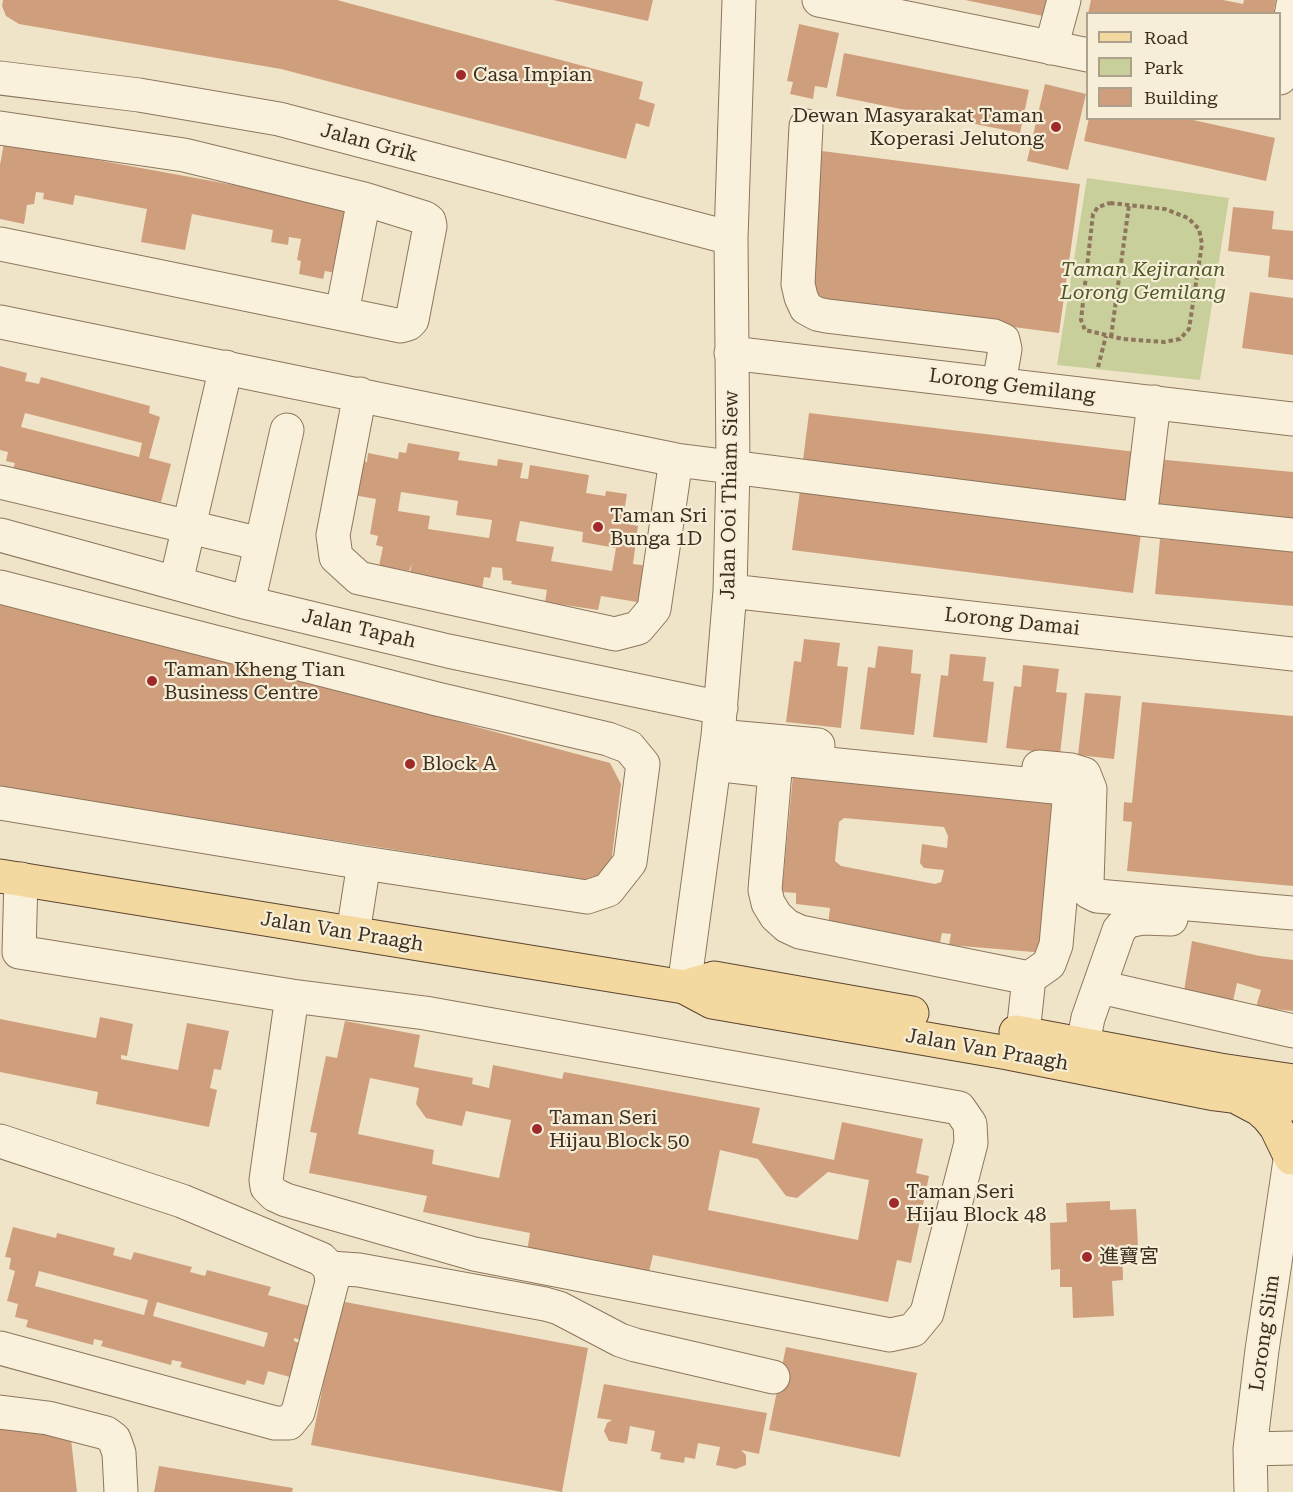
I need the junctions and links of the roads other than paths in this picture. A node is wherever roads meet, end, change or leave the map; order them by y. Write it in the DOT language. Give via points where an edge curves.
graph roads {
  1 [pos="739,0"];
  2 [pos="819,0"];
  3 [pos="1064,0"];
  4 [pos="1293,5"];
  5 [pos="1051,48"];
  6 [pos="1086,55"];
  7 [pos="1281,72"];
  8 [pos="0,78"];
  9 [pos="806,126"];
  10 [pos="0,128"];
  11 [pos="364,199"];
  12 [pos="731,238"];
  13 [pos="0,244"];
  14 [pos="342,313"];
  15 [pos="0,322"];
  16 [pos="731,353"];
  17 [pos="226,367"];
  18 [pos="999,384"];
  19 [pos="360,394"];
  20 [pos="1154,402"];
  21 [pos="1293,419"];
  22 [pos="287,430"];
  23 [pos="676,460"];
  24 [pos="733,466"];
  25 [pos="0,482"];
  26 [pos="1140,519"];
  27 [pos="189,526"];
  28 [pos="0,535"];
  29 [pos="1293,535"];
  30 [pos="261,544"];
  31 [pos="176,582"];
  32 [pos="0,587"];
  33 [pos="730,591"];
  34 [pos="248,603"];
  35 [pos="448,651"];
  36 [pos="1293,654"];
  37 [pos="437,699"];
  38 [pos="717,736"];
  39 [pos="775,771"];
  40 [pos="0,803"];
  41 [pos="364,863"];
  42 [pos="11,878"];
  43 [pos="1293,913"];
  44 [pos="1293,927"];
  45 [pos="352,933"];
  46 [pos="9,951"];
  47 [pos="1029,978"];
  48 [pos="684,987"];
  49 [pos="1100,987"];
  50 [pos="292,996"];
  51 [pos="1293,1031"];
  52 [pos="1023,1033"];
  53 [pos="1083,1043"];
  54 [pos="1293,1081"];
  55 [pos="1236,1096"];
  56 [pos="1293,1104"];
  57 [pos="0,1141"];
  58 [pos="1292,1151"];
  59 [pos="330,1268"];
  60 [pos="0,1348"];
  61 [pos="773,1377"];
  62 [pos="0,1412"];
  63 [pos="1292,1441"];
  64 [pos="1250,1449"];
  65 [pos="120,1492"];
  66 [pos="1251,1492"];
  1 -- 12 [label="street, Jalan Ooi Thiam Siew"];
  2 -- 5 [label="street"];
  3 -- 5 [label="street"];
  4 -- 7 [label="street"];
  5 -- 6 [label="street"];
  8 -- 12 [label="street, Jalan Grik" via="139,95 279,119"];
  9 -- 18 [label="street" via="798,284 807,308 827,316 994,336 1003,340 1005,349"];
  10 -- 11 [label="street" via="183,154"];
  11 -- 14 [label="street"];
  11 -- 14 [label="street" via="429,221 412,320 401,326"];
  12 -- 16 [label="street, Jalan Ooi Thiam Siew"];
  13 -- 14 [label="street"];
  15 -- 17 [label="street"];
  16 -- 18 [label="street, Lorong Gemilang"];
  16 -- 24 [label="street, Jalan Ooi Thiam Siew"];
  17 -- 19 [label="street"];
  17 -- 27 [label="street"];
  18 -- 20 [label="street, Lorong Gemilang"];
  19 -- 23 [label="street"];
  19 -- 23 [label="street" via="333,535 336,557 358,578 615,634 638,628 654,609"];
  20 -- 21 [label="street, Lorong Gemilang"];
  20 -- 26 [label="street"];
  22 -- 30 [label="street"];
  23 -- 24 [label="street"];
  24 -- 26 [label="street"];
  24 -- 33 [label="street, Jalan Ooi Thiam Siew"];
  25 -- 27 [label="street"];
  26 -- 29 [label="street"];
  27 -- 30 [label="street"];
  27 -- 31 [label="street"];
  28 -- 31 [label="street, Jalan Tapah"];
  30 -- 34 [label="street"];
  31 -- 34 [label="street, Jalan Tapah"];
  32 -- 37 [label="street"];
  33 -- 36 [label="street, Lorong Damai"];
  33 -- 38 [label="street, Jalan Ooi Thiam Siew"];
  34 -- 35 [label="street, Jalan Tapah"];
  35 -- 37 [label="street"];
  35 -- 38 [label="street, Jalan Tapah"];
  37 -- 41 [label="street" via="629,747 643,764 630,862 608,890 587,897"];
  38 -- 39 [label="street"];
  38 -- 43 [label="street" via="1071,770 1084,774 1090,789 1089,892 1096,896"];
  38 -- 48 [label="street, Jalan Ooi Thiam Siew"];
  39 -- 47 [label="street" via="765,890 768,903 787,926 800,932"];
  39 -- 47 [label="street" via="780,763 789,760 1064,788 1069,801 1056,945 1049,964"];
  40 -- 41 [label="street"];
  41 -- 45 [label="street"];
  42 -- 45 [label="main road, Jalan Van Praagh"];
  42 -- 46 [label="street"];
  44 -- 49 [label="street" via="1143,918 1127,921 1119,930"];
  45 -- 48 [label="main road, Jalan Van Praagh"];
  46 -- 50 [label="street"];
  47 -- 52 [label="street"];
  48 -- 52 [label="main road, Jalan Van Praagh" via="714,978"];
  48 -- 55 [label="main road, Jalan Van Praagh" via="712,1002"];
  49 -- 51 [label="street"];
  49 -- 53 [label="street"];
  50 -- 50 [label="street" via="266,1180 275,1195 474,1254 890,1335 914,1330 927,1313 971,1143 970,1124 959,1108 424,1013"];
  52 -- 53 [label="main road, Jalan Van Praagh"];
  53 -- 54 [label="main road, Jalan Van Praagh"];
  55 -- 56 [label="main road, Jalan Van Praagh"];
  55 -- 58 [label="main road" via="1268,1117"];
  57 -- 59 [label="street" via="182,1201 321,1259"];
  58 -- 64 [label="street, Lorong Slim"];
  59 -- 60 [label="street" via="332,1282 304,1390 298,1412 289,1423 274,1423"];
  59 -- 61 [label="street" via="545,1304 635,1345"];
  62 -- 65 [label="street" via="48,1418 106,1433 114,1439 119,1453"];
  63 -- 64 [label="street"];
  64 -- 66 [label="street, Lorong Slim"];
}
